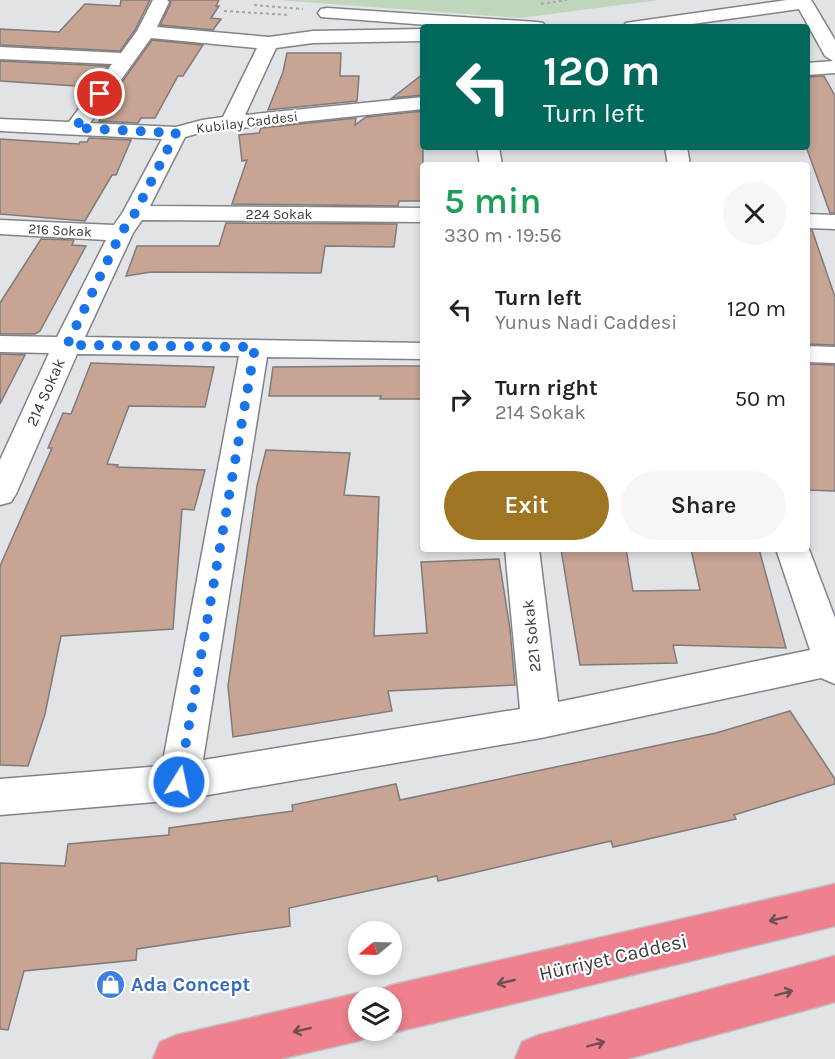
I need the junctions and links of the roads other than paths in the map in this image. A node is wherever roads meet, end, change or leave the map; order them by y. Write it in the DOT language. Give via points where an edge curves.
graph roads {
  1 [pos="160,2"];
  2 [pos="327,13"];
  3 [pos="492,24"];
  4 [pos="654,24"];
  5 [pos="146,32"];
  6 [pos="420,35"];
  7 [pos="269,43"];
  8 [pos="0,53"];
  9 [pos="835,56"];
  10 [pos="124,59"];
  11 [pos="835,67"];
  12 [pos="810,69"];
  13 [pos="420,103"];
  14 [pos="231,123"];
  15 [pos="0,124"];
  16 [pos="75,128"];
  17 [pos="176,133"];
  18 [pos="420,215"];
  19 [pos="810,221"];
  20 [pos="835,222"];
  21 [pos="128,223"];
  22 [pos="0,226"];
  23 [pos="0,344"];
  24 [pos="67,345"];
  25 [pos="255,347"];
  26 [pos="420,351"];
  27 [pos="810,354"];
  28 [pos="835,355"];
  29 [pos="0,494"];
  30 [pos="522,552"];
  31 [pos="794,552"];
  32 [pos="834,663"];
  33 [pos="541,722"];
  34 [pos="179,782"];
  35 [pos="0,797"];
  36 [pos="835,905"];
  37 [pos="835,979"];
  38 [pos="402,1007"];
  39 [pos="348,1019"];
  40 [pos="177,1059"];
  41 [pos="539,1059"];
  1 -- 5 [label="street"];
  2 -- 3 [label="street"];
  4 -- 9 [label="street" via="804,3"];
  5 -- 7 [label="street"];
  5 -- 10 [label="street"];
  6 -- 7 [label="street" via="313,37"];
  7 -- 14 [label="street"];
  8 -- 10 [label="street"];
  10 -- 16 [label="street"];
  11 -- 12 [label="street"];
  13 -- 14 [label="street, Kubilay Caddesi"];
  14 -- 17 [label="street, Kubilay Caddesi"];
  15 -- 16 [label="street, Kubilay Caddesi"];
  16 -- 17 [label="street, Kubilay Caddesi"];
  17 -- 21 [label="street, 214 Sokak"];
  18 -- 21 [label="street, 224 Sokak"];
  19 -- 20 [label="street"];
  21 -- 22 [label="street, 216 Sokak"];
  21 -- 24 [label="street, 214 Sokak"];
  23 -- 24 [label="street"];
  24 -- 25 [label="street"];
  24 -- 29 [label="street, 214 Sokak"];
  25 -- 26 [label="street"];
  25 -- 34 [label="street"];
  27 -- 28 [label="street"];
  30 -- 33 [label="street, 221 Sokak"];
  31 -- 32 [label="street"];
  32 -- 33 [label="street"];
  33 -- 34 [label="street"];
  34 -- 35 [label="street"];
  36 -- 38 [label="highway, Hürriyet Caddesi, one-way"];
  41 -- 37 [label="highway, one-way"];
  39 -- 40 [label="highway, one-way"];
}
